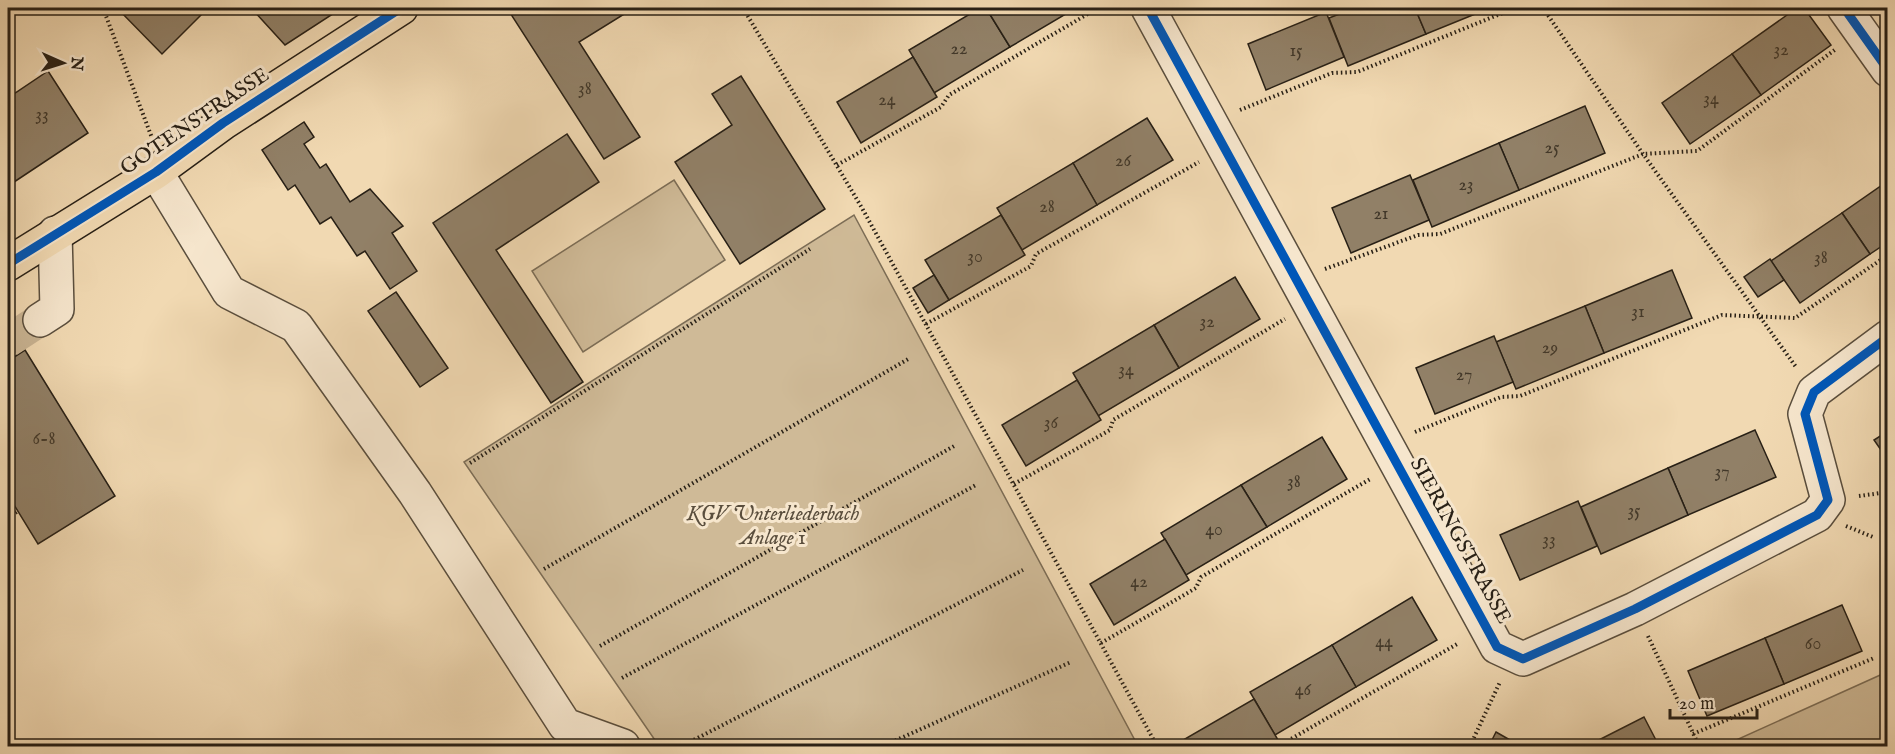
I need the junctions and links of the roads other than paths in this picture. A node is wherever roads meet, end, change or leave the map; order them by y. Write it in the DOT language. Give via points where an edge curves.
graph roads {
  1 [pos="401,8"];
  2 [pos="1148,8"];
  3 [pos="1852,19"];
  4 [pos="1887,70"];
  5 [pos="156,171"];
  6 [pos="55,233"];
  7 [pos="8,264"];
  8 [pos="40,320"];
  9 [pos="1887,337"];
  10 [pos="571,736"];
  11 [pos="623,747"];
  1 -- 5 [label="main road, GOTENSTRASSE"];
  2 -- 9 [label="street, SIERINGSTRASSE" via="1497,647 1523,659 1635,609 1817,515 1828,500 1805,414 1814,392"];
  3 -- 4 [label="street"];
  5 -- 6 [label="main road, GOTENSTRASSE"];
  5 -- 10 [label="street" via="229,292 296,326 415,493"];
  6 -- 7 [label="main road, GOTENSTRASSE"];
  6 -- 8 [label="street" via="57,309"];
  10 -- 11 [label="street"];
}
